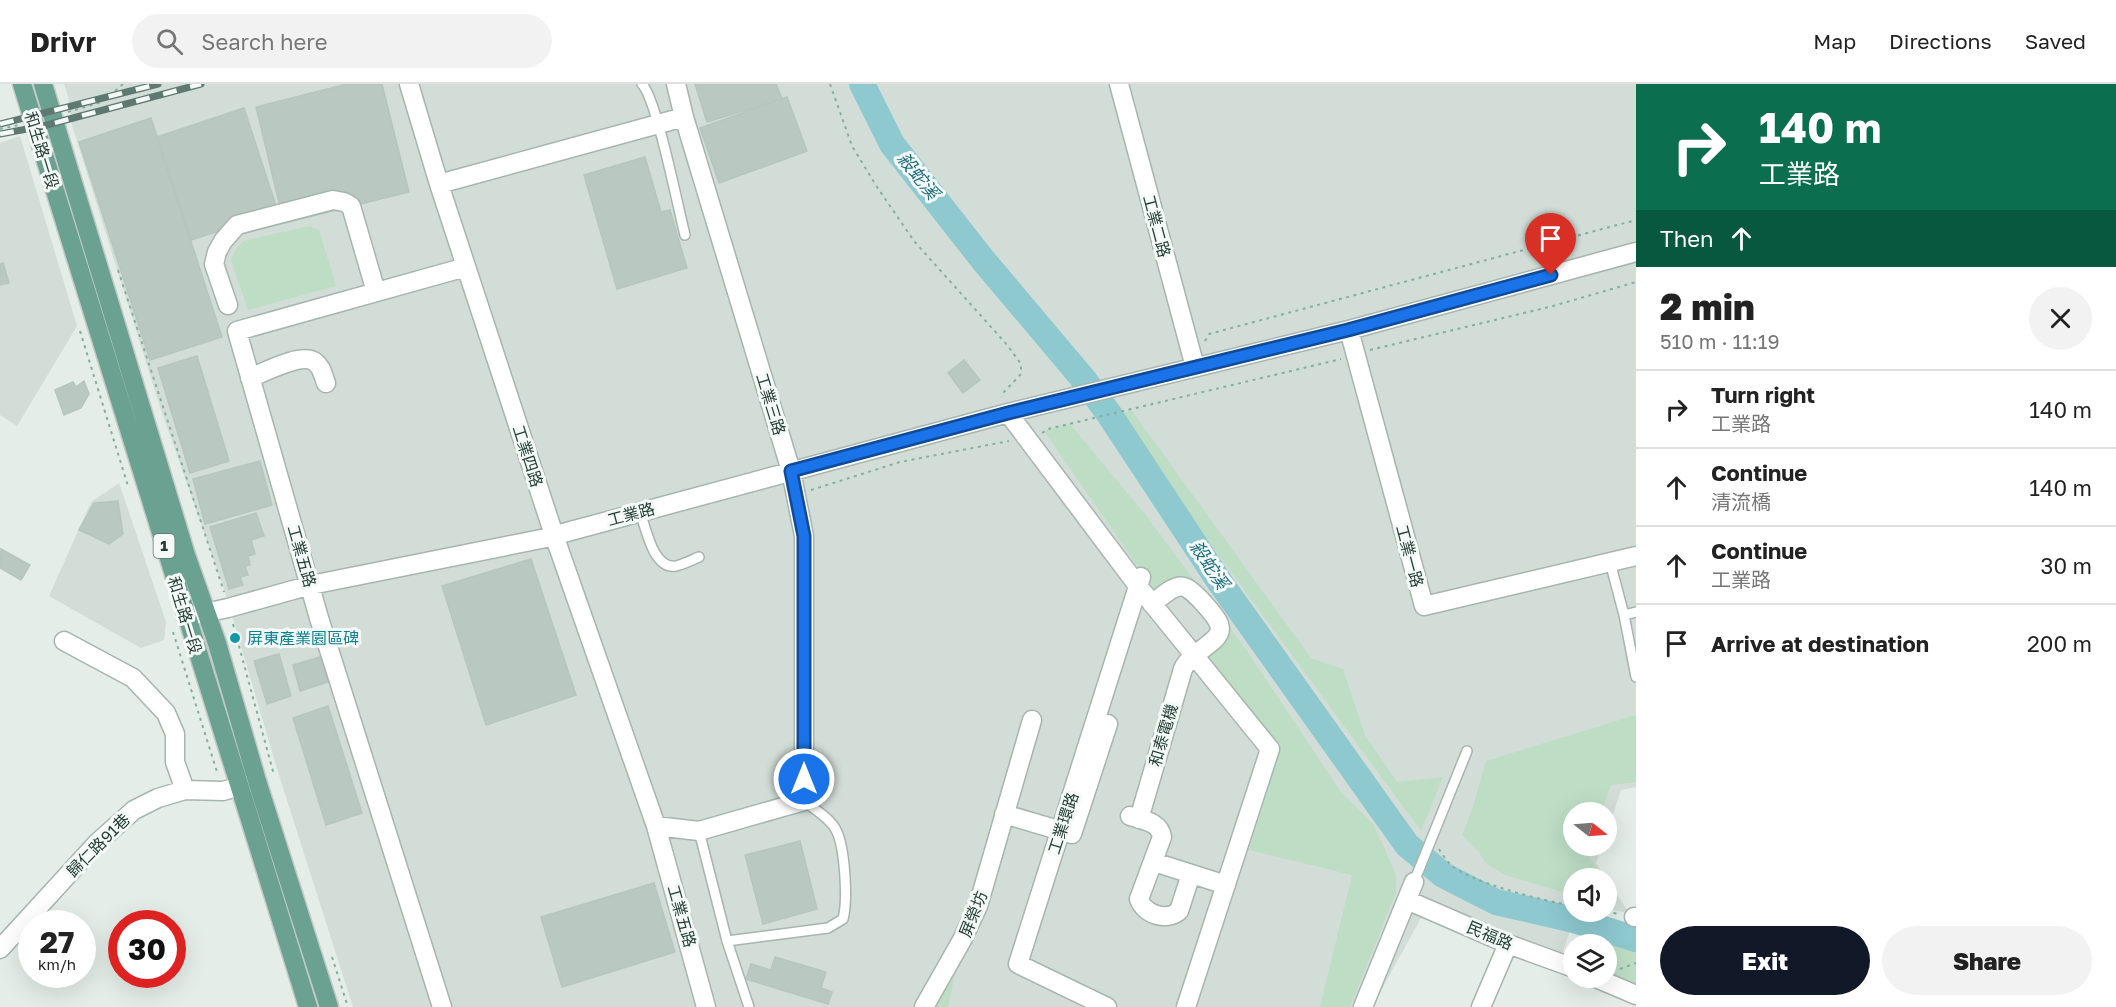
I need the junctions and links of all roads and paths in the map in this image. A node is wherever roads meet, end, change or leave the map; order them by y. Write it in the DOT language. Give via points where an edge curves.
graph roads {
  1 [pos="22,84"];
  2 [pos="43,84"];
  3 [pos="409,84"];
  4 [pos="642,84"];
  5 [pos="676,84"];
  6 [pos="830,84"];
  7 [pos="1119,84"];
  8 [pos="67,106"];
  9 [pos="69,111"];
  10 [pos="684,117"];
  11 [pos="657,123"];
  12 [pos="439,184"];
  13 [pos="1636,220"];
  14 [pos="685,235"];
  15 [pos="1636,252"];
  16 [pos="466,267"];
  17 [pos="117,269"];
  18 [pos="1636,282"];
  19 [pos="376,292"];
  20 [pos="228,305"];
  21 [pos="1348,330"];
  22 [pos="1355,355"];
  23 [pos="1200,366"];
  24 [pos="250,378"];
  25 [pos="326,383"];
  26 [pos="1210,390"];
  27 [pos="1008,413"];
  28 [pos="1033,446"];
  29 [pos="791,471"];
  30 [pos="794,489"];
  31 [pos="640,512"];
  32 [pos="554,535"];
  33 [pos="1636,556"];
  34 [pos="699,557"];
  35 [pos="1610,562"];
  36 [pos="1140,579"];
  37 [pos="311,585"];
  38 [pos="1152,604"];
  39 [pos="228,608"];
  40 [pos="204,612"];
  41 [pos="1636,612"];
  42 [pos="1624,615"];
  43 [pos="186,617"];
  44 [pos="64,640"];
  45 [pos="1194,655"];
  46 [pos="1636,677"];
  47 [pos="1032,720"];
  48 [pos="1108,724"];
  49 [pos="1467,751"];
  50 [pos="257,782"];
  51 [pos="185,790"];
  52 [pos="804,801"];
  53 [pos="1005,814"];
  54 [pos="656,826"];
  55 [pos="1060,830"];
  56 [pos="699,831"];
  57 [pos="1431,838"];
  58 [pos="1154,862"];
  59 [pos="1191,874"];
  60 [pos="1414,882"];
  61 [pos="1226,885"];
  62 [pos="1407,900"];
  63 [pos="1563,904"];
  64 [pos="727,941"];
  65 [pos="1508,944"];
  66 [pos="0,950"];
  67 [pos="330,954"];
  68 [pos="1636,963"];
  69 [pos="1563,964"];
  70 [pos="1617,971"];
  71 [pos="1617,987"];
  72 [pos="1636,995"];
  73 [pos="308,1007"];
  74 [pos="329,1007"];
  75 [pos="348,1007"];
  76 [pos="442,1007"];
  77 [pos="706,1007"];
  78 [pos="749,1007"];
  79 [pos="924,1007"];
  80 [pos="1107,1007"];
  81 [pos="1186,1007"];
  82 [pos="1363,1007"];
  83 [pos="1481,1007"];
  1 -- 43 [label="main road, 和生路一段 / 1"];
  2 -- 40 [label="main road, 和生路一段 / 1"];
  3 -- 12 [label="street, 工業四路"];
  4 -- 11 [label="lane"];
  5 -- 10 [label="street, 工業三路"];
  6 -- 27 [label="path" via="852,147 877,187 914,241 1021,364 1021,374 1003,393"];
  7 -- 23 [label="street, 工業二路"];
  8 -- 9 [label="path"];
  10 -- 11 [label="street"];
  10 -- 29 [label="street, 工業三路"];
  11 -- 12 [label="street"];
  11 -- 14 [label="lane"];
  12 -- 16 [label="street, 工業四路"];
  13 -- 23 [label="path" via="1209,334"];
  15 -- 21 [label="street"];
  16 -- 19 [label="street, 工業五路"];
  16 -- 32 [label="street, 工業四路"];
  17 -- 39 [label="path"];
  18 -- 22 [label="path"];
  19 -- 20 [label="street" via="351,206 333,200 237,225 220,247 214,264"];
  19 -- 24 [label="street, 工業五路" via="237,331"];
  21 -- 22 [label="street, 工業一路"];
  21 -- 23 [label="street"];
  22 -- 26 [label="path"];
  22 -- 35 [label="street, 工業一路" via="1424,606"];
  23 -- 26 [label="path"];
  23 -- 27 [label="street, 工業路"];
  24 -- 25 [label="street" via="309,358 321,368"];
  24 -- 37 [label="street, 工業五路"];
  26 -- 28 [label="path" via="1048,429"];
  27 -- 28 [label="street"];
  27 -- 29 [label="street, 工業路"];
  28 -- 30 [label="path" via="1006,441 900,462 809,491"];
  28 -- 36 [label="street"];
  29 -- 30 [label="street, 工業三路"];
  29 -- 31 [label="street, 工業路"];
  30 -- 52 [label="street, 工業三路" via="804,536"];
  31 -- 32 [label="street, 工業路"];
  31 -- 34 [label="lane" via="659,560 675,566"];
  32 -- 37 [label="street, 工業路"];
  32 -- 54 [label="street, 工業四路"];
  33 -- 35 [label="street, 工業一路"];
  35 -- 42 [label="lane"];
  36 -- 38 [label="street"];
  36 -- 55 [label="street, 工業環路"];
  37 -- 39 [label="street, 工業路"];
  37 -- 76 [label="street, 工業五路"];
  38 -- 45 [label="street"];
  38 -- 45 [label="street" via="1176,587 1196,595 1219,624 1220,631"];
  39 -- 40 [label="street, 工業路"];
  39 -- 50 [label="path"];
  40 -- 43 [label="street, 工業路"];
  40 -- 50 [label="main road, 和生路一段 / 1" via="217,643"];
  41 -- 42 [label="lane"];
  42 -- 46 [label="lane"];
  43 -- 50 [label="main road, 和生路一段 / 1"];
  44 -- 51 [label="street" via="133,678 166,713 175,734 175,762"];
  45 -- 58 [label="street, 和泰電機" via="1183,669 1134,817 1161,830"];
  45 -- 61 [label="street" via="1270,749"];
  47 -- 53 [label="street, 屏榮坊"];
  48 -- 55 [label="street" via="1072,834"];
  49 -- 57 [label="lane"];
  50 -- 51 [label="street, 歸仁路91巷" via="223,791"];
  50 -- 73 [label="main road, 和生路一段 / 1"];
  50 -- 74 [label="main road, 和生路一段 / 1"];
  51 -- 66 [label="street, 歸仁路91巷" via="158,798 119,822"];
  52 -- 56 [label="street"];
  52 -- 64 [label="lane" via="837,831 844,871 843,920 828,928"];
  53 -- 55 [label="street"];
  53 -- 79 [label="street, 屏榮坊" via="978,906"];
  54 -- 56 [label="street"];
  54 -- 77 [label="street, 工業五路"];
  55 -- 80 [label="street, 工業環路" via="1018,964"];
  56 -- 64 [label="lane"];
  57 -- 60 [label="lane"];
  57 -- 63 [label="path" via="1451,865 1464,873 1521,894"];
  58 -- 59 [label="street"];
  58 -- 59 [label="street, 和泰電機" via="1139,899 1149,912 1164,916 1179,911"];
  59 -- 61 [label="street"];
  60 -- 62 [label="street"];
  61 -- 81 [label="street"];
  62 -- 65 [label="street, 民福路"];
  62 -- 82 [label="street"];
  64 -- 78 [label="lane"];
  65 -- 69 [label="street, 民福路"];
  65 -- 83 [label="street"];
  67 -- 75 [label="path"];
  68 -- 70 [label="path"];
  71 -- 72 [label="street"];
}
